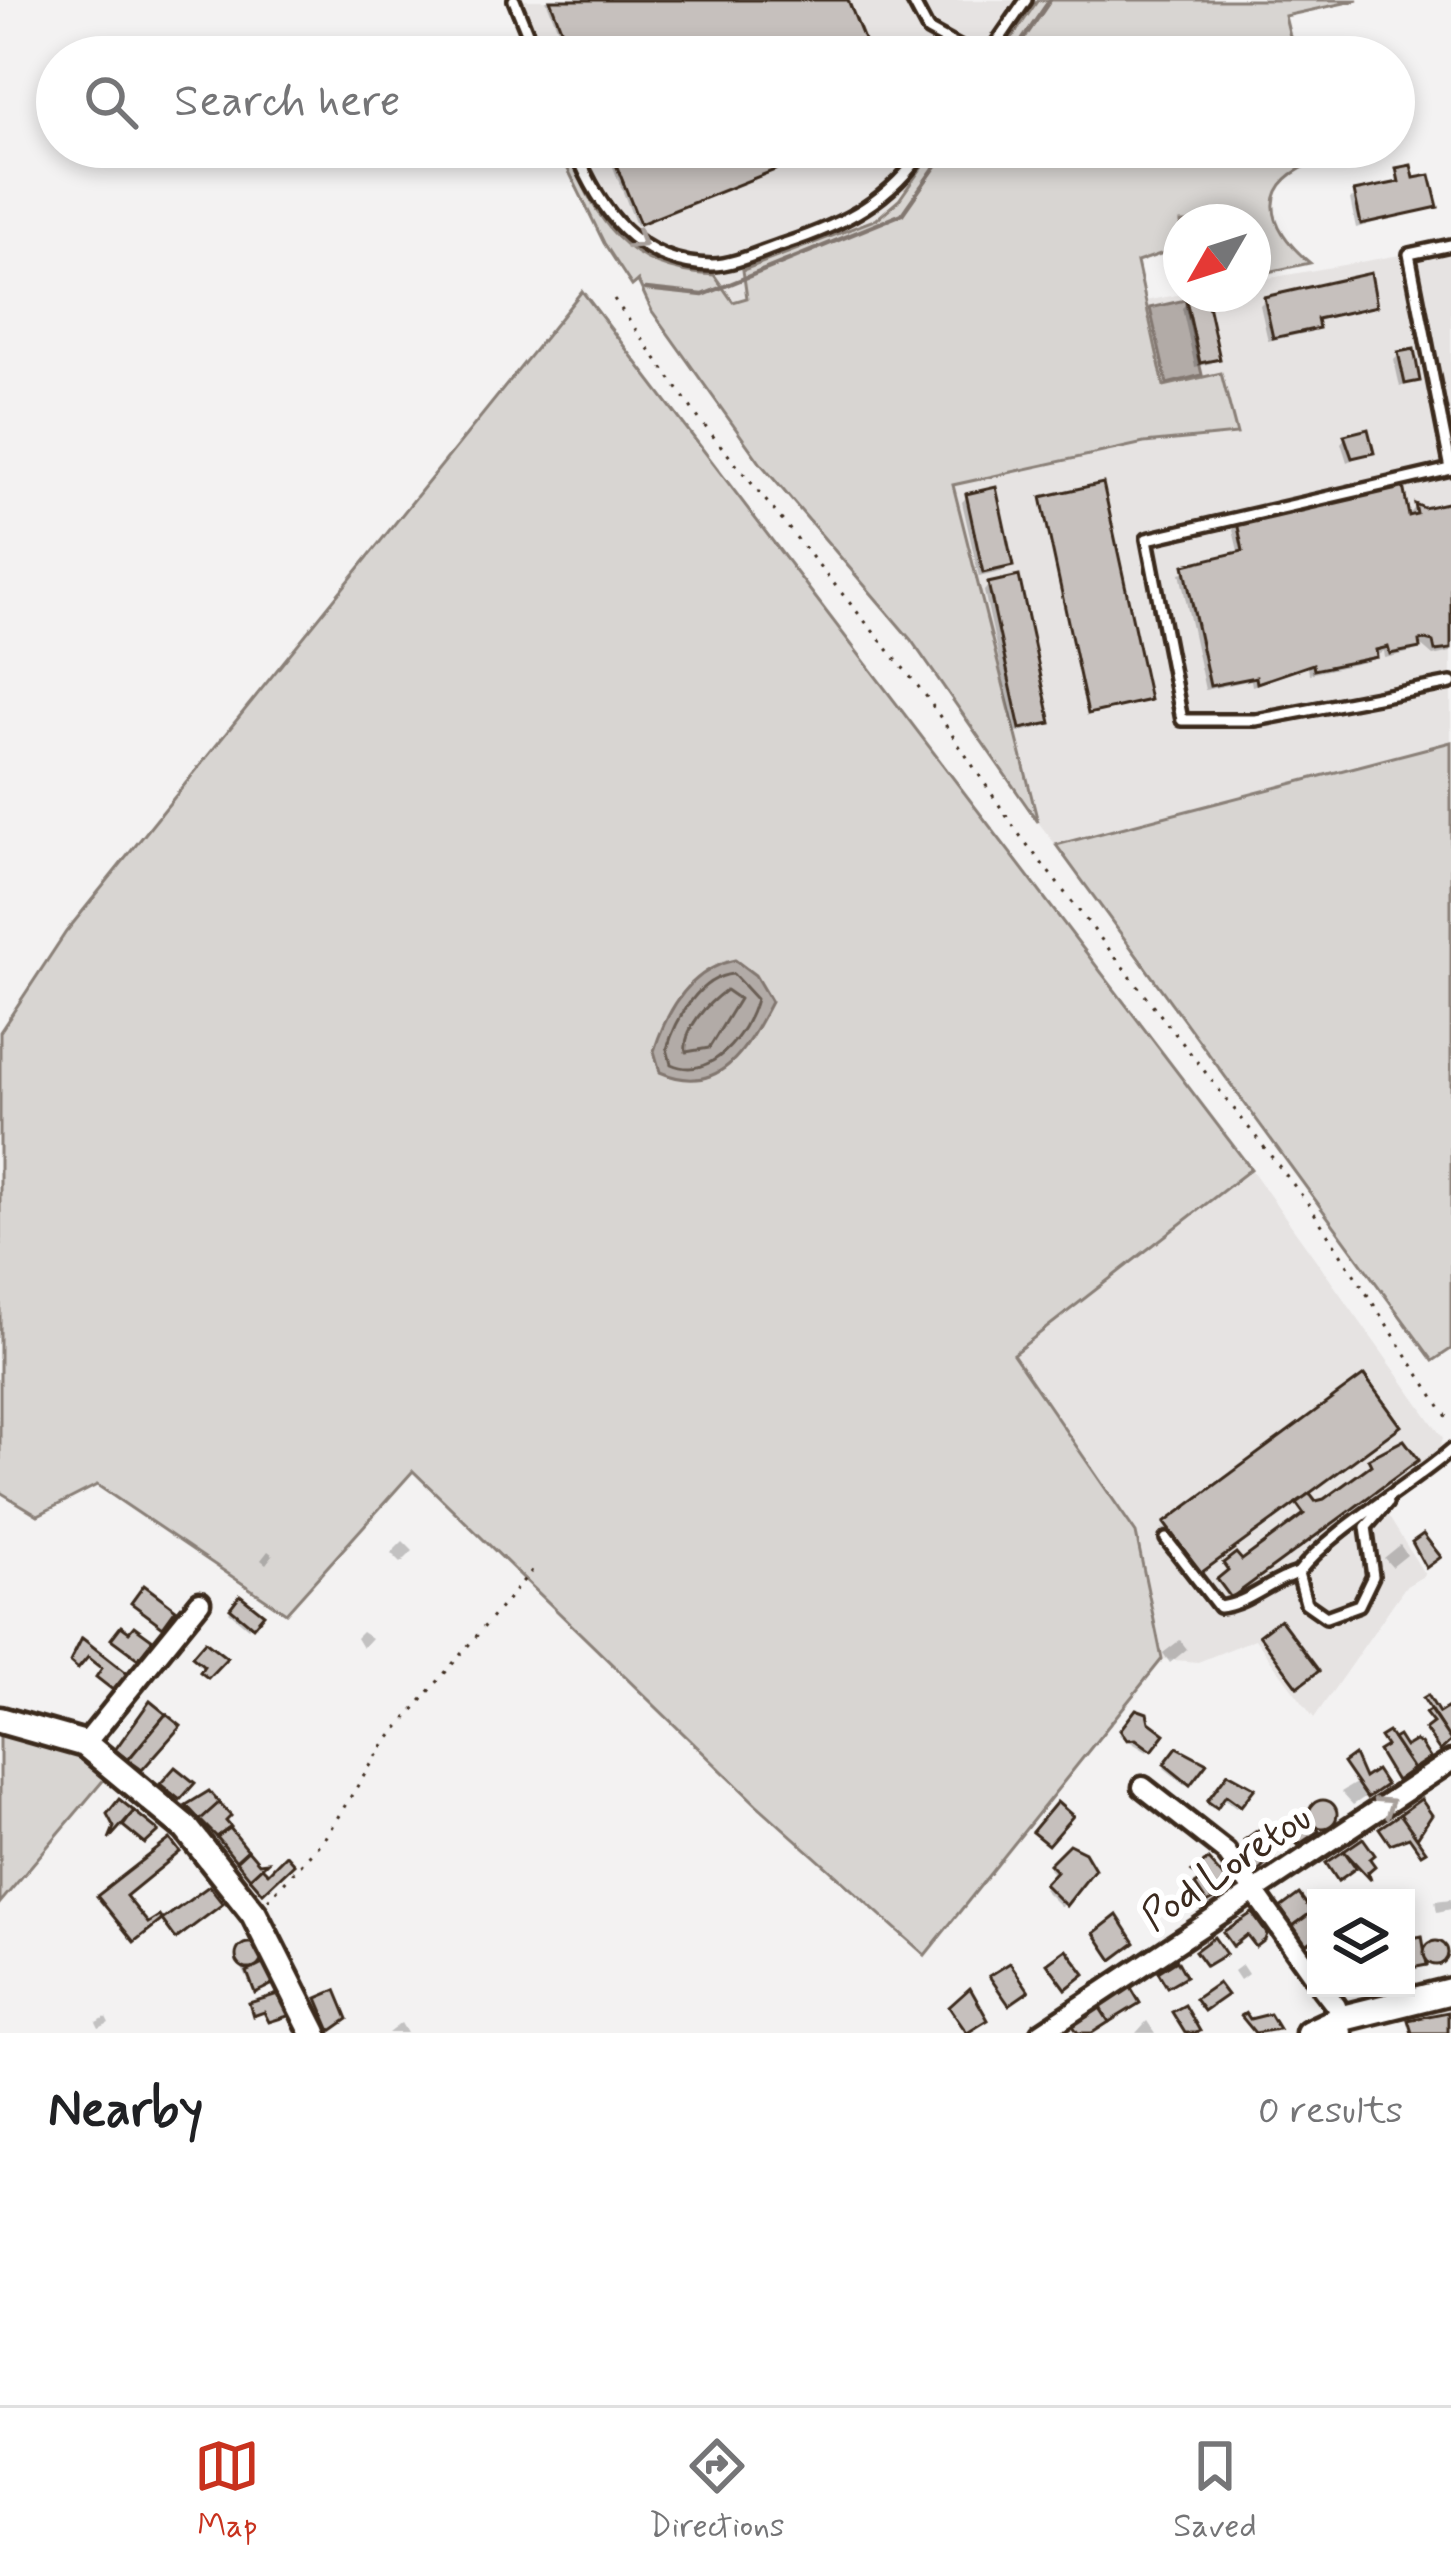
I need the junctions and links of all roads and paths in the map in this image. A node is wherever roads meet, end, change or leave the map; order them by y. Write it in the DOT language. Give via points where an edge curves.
graph roads {
  1 [pos="514,0"];
  2 [pos="912,0"];
  3 [pos="1026,0"];
  4 [pos="529,36"];
  5 [pos="939,36"];
  6 [pos="1001,36"];
  7 [pos="582,168"];
  8 [pos="909,168"];
  9 [pos="1451,245"];
  10 [pos="614,299"];
  11 [pos="1451,682"];
  12 [pos="1451,1423"];
  13 [pos="1451,1450"];
  14 [pos="1387,1503"];
  15 [pos="1166,1539"];
  16 [pos="535,1567"];
  17 [pos="1298,1573"];
  18 [pos="200,1602"];
  19 [pos="0,1720"];
  20 [pos="85,1744"];
  21 [pos="1451,1761"];
  22 [pos="1143,1787"];
  23 [pos="1254,1894"];
  24 [pos="254,1914"];
  25 [pos="1307,1967"];
  26 [pos="1451,1991"];
  27 [pos="1326,1997"];
  28 [pos="1341,2026"];
  29 [pos="314,2033"];
  30 [pos="1041,2033"];
  31 [pos="1309,2033"];
  1 -- 4 [label="lane"];
  2 -- 5 [label="lane"];
  3 -- 6 [label="lane"];
  7 -- 8 [label="lane, one-way" via="616,226 674,260 716,266 862,214"];
  9 -- 11 [label="lane" via="1409,254 1451,469 1147,539 1182,720 1256,720"];
  10 -- 12 [label="path" via="1307,1202"];
  13 -- 14 [label="lane"];
  14 -- 17 [label="lane" via="1316,1550"];
  14 -- 17 [label="lane" via="1366,1527 1373,1576 1359,1605 1326,1617 1306,1603"];
  15 -- 17 [label="lane" via="1220,1607"];
  16 -- 24 [label="path" via="382,1747 324,1840"];
  18 -- 20 [label="street"];
  19 -- 20 [label="street"];
  20 -- 24 [label="street" via="186,1828"];
  23 -- 21 [label="street, Pod Loretou, one-way"];
  22 -- 23 [label="street" via="1226,1852"];
  23 -- 25 [label="street"];
  23 -- 30 [label="street, Pod Loretou"];
  24 -- 29 [label="street"];
  26 -- 28 [label="street"];
  27 -- 28 [label="street"];
  28 -- 31 [label="street"];
}
